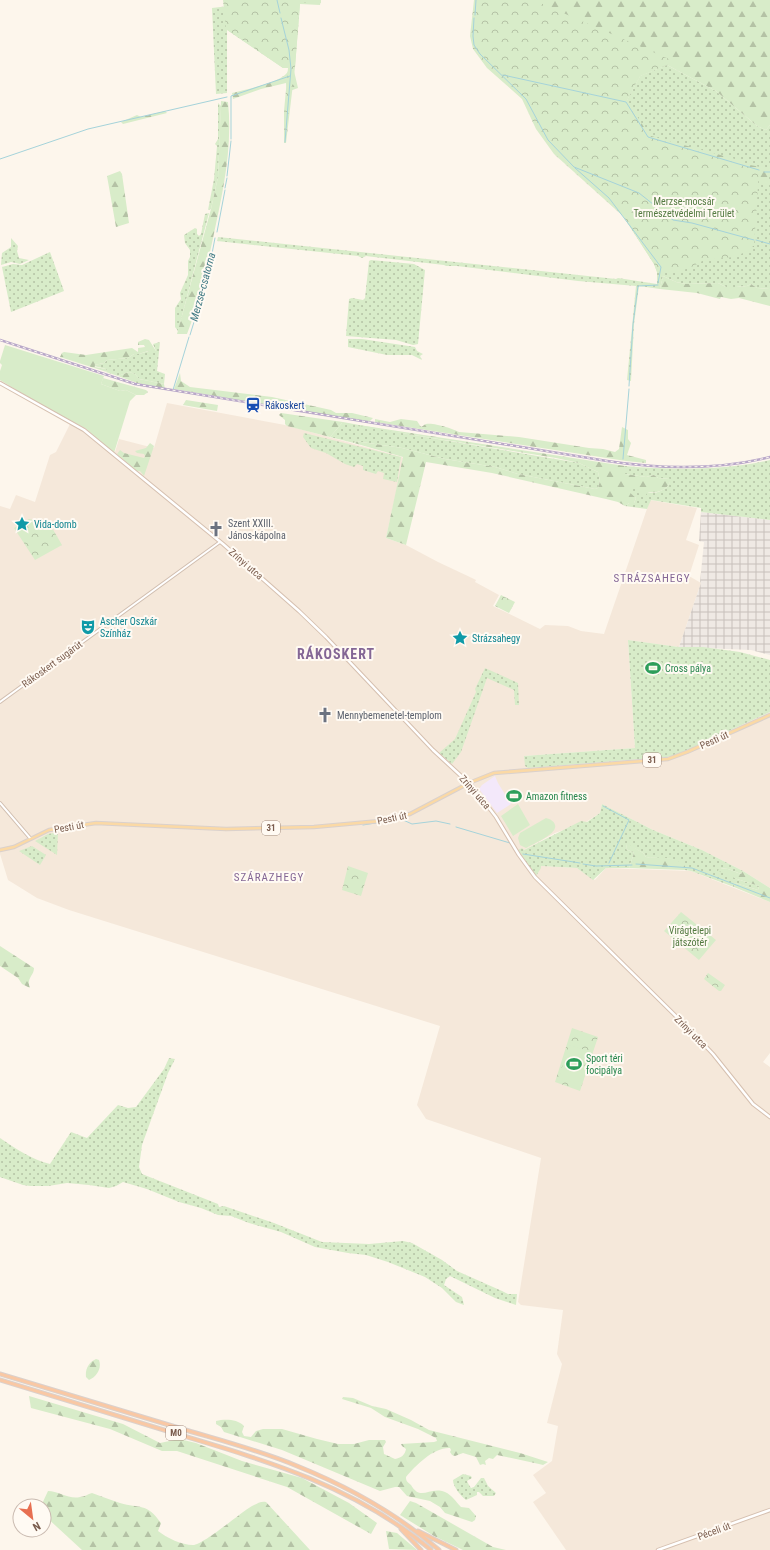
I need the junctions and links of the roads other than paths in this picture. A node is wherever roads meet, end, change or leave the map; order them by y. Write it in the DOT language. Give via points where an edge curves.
graph roads {
  1 [pos="0,383"];
  2 [pos="220,542"];
  3 [pos="0,702"];
  4 [pos="770,715"];
  5 [pos="469,783"];
  6 [pos="0,803"];
  7 [pos="30,838"];
  8 [pos="0,850"];
  9 [pos="770,1117"];
  10 [pos="0,1374"];
  11 [pos="0,1380"];
  12 [pos="770,1510"];
  13 [pos="397,1524"];
  14 [pos="414,1530"];
  15 [pos="421,1550"];
  16 [pos="431,1550"];
  17 [pos="439,1550"];
  18 [pos="456,1550"];
  19 [pos="658,1550"];
  1 -- 2 [label="main road, Zrínyi utca" via="80,426"];
  2 -- 3 [label="street, Rákoskert sugárút"];
  2 -- 5 [label="main road, Zrínyi utca" via="317,628 433,750"];
  4 -- 5 [label="main road, Pesti út / 31" via="668,759 499,772"];
  5 -- 7 [label="main road, Pesti út / 31" via="410,814 372,822 314,827 226,829 96,823 55,829"];
  5 -- 9 [label="main road, Zrínyi utca" via="493,812 535,877 695,1035 753,1104"];
  6 -- 7 [label="street"];
  7 -- 8 [label="main road, Pesti út / 31" via="14,847"];
  10 -- 14 [label="highway, M0" via="280,1459 343,1486"];
  11 -- 13 [label="highway, M0" via="282,1466 336,1489"];
  12 -- 19 [label="main road, Péceli út"];
  13 -- 15 [label="highway"];
  13 -- 16 [label="highway, M0"];
  14 -- 17 [label="highway, M0"];
  14 -- 18 [label="highway"];
}
